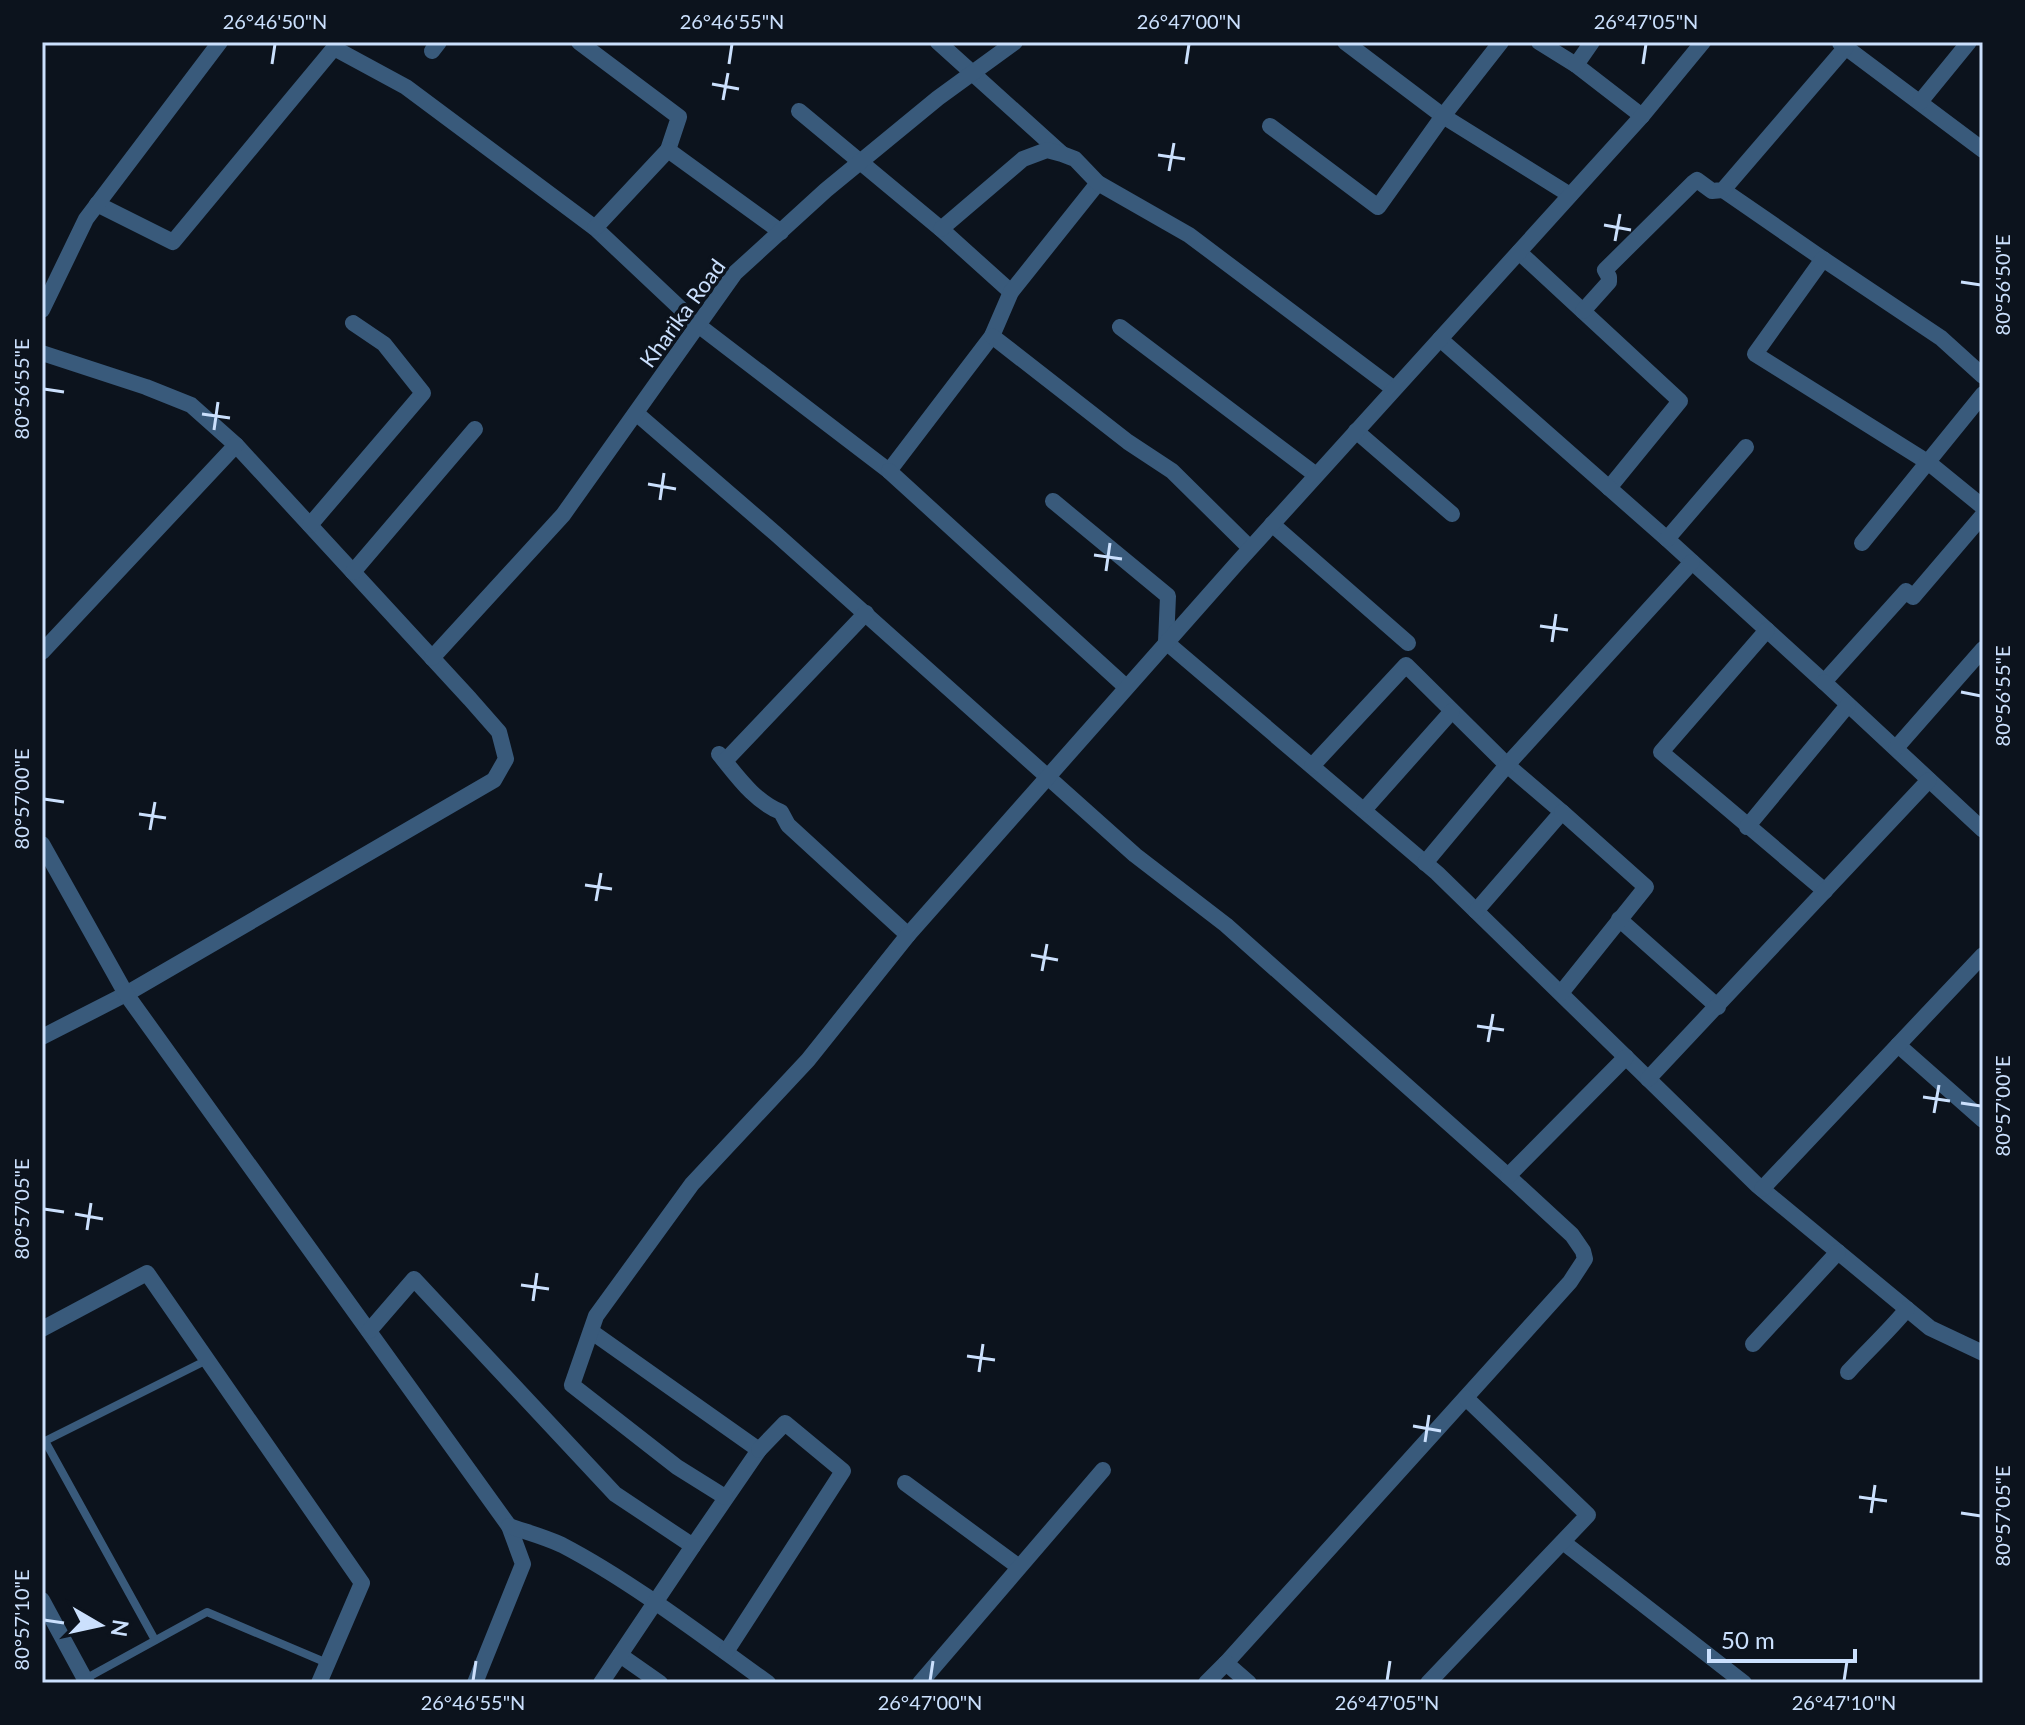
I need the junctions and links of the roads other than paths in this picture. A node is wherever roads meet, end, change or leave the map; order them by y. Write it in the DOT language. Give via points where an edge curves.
graph roads {
  1 [pos="220,42"];
  2 [pos="579,42"];
  3 [pos="938,42"];
  4 [pos="1015,42"];
  5 [pos="1345,42"];
  6 [pos="1501,42"];
  7 [pos="1539,42"];
  8 [pos="1592,42"];
  9 [pos="1703,42"];
  10 [pos="1969,42"];
  11 [pos="1843,45"];
  12 [pos="1576,65"];
  13 [pos="974,72"];
  14 [pos="1920,102"];
  15 [pos="799,111"];
  16 [pos="1443,116"];
  17 [pos="1642,116"];
  18 [pos="1270,126"];
  19 [pos="668,150"];
  20 [pos="1983,150"];
  21 [pos="1062,154"];
  22 [pos="860,162"];
  23 [pos="1098,183"];
  24 [pos="1723,190"];
  25 [pos="1570,195"];
  26 [pos="97,204"];
  27 [pos="595,228"];
  28 [pos="941,229"];
  29 [pos="781,232"];
  30 [pos="1519,252"];
  31 [pos="1823,259"];
  32 [pos="1011,292"];
  33 [pos="42,310"];
  34 [pos="1583,311"];
  35 [pos="353,323"];
  36 [pos="698,325"];
  37 [pos="1120,327"];
  38 [pos="992,336"];
  39 [pos="1440,339"];
  40 [pos="42,353"];
  41 [pos="1983,376"];
  42 [pos="1394,389"];
  43 [pos="1983,394"];
  44 [pos="636,413"];
  45 [pos="475,429"];
  46 [pos="1356,431"];
  47 [pos="236,445"];
  48 [pos="1746,447"];
  49 [pos="1929,463"];
  50 [pos="889,471"];
  51 [pos="1316,475"];
  52 [pos="1609,488"];
  53 [pos="1053,501"];
  54 [pos="1983,507"];
  55 [pos="1452,514"];
  56 [pos="1983,515"];
  57 [pos="1272,524"];
  58 [pos="310,525"];
  59 [pos="1667,539"];
  60 [pos="1862,543"];
  61 [pos="1250,548"];
  62 [pos="1692,562"];
  63 [pos="353,572"];
  64 [pos="866,613"];
  65 [pos="1767,630"];
  66 [pos="1166,642"];
  67 [pos="1408,643"];
  68 [pos="1983,649"];
  69 [pos="42,652"];
  70 [pos="432,658"];
  71 [pos="1824,682"];
  72 [pos="1126,687"];
  73 [pos="1848,705"];
  74 [pos="1452,711"];
  75 [pos="1896,748"];
  76 [pos="1507,765"];
  77 [pos="1312,766"];
  78 [pos="1048,775"];
  79 [pos="1929,780"];
  80 [pos="1364,810"];
  81 [pos="1562,812"];
  82 [pos="1747,827"];
  83 [pos="1983,830"];
  84 [pos="43,849"];
  85 [pos="1425,863"];
  86 [pos="1825,891"];
  87 [pos="1476,911"];
  88 [pos="1619,919"];
  89 [pos="908,935"];
  90 [pos="1983,955"];
  91 [pos="1561,993"];
  92 [pos="126,994"];
  93 [pos="1718,1007"];
  94 [pos="42,1037"];
  95 [pos="1898,1045"];
  96 [pos="1626,1057"];
  97 [pos="1648,1079"];
  98 [pos="1983,1120"];
  99 [pos="1508,1176"];
  100 [pos="1762,1189"];
  101 [pos="1838,1252"];
  102 [pos="1907,1309"];
  103 [pos="42,1329"];
  104 [pos="369,1331"];
  105 [pos="592,1332"];
  106 [pos="1753,1344"];
  107 [pos="1983,1353"];
  108 [pos="207,1360"];
  109 [pos="1848,1372"];
  110 [pos="1466,1398"];
  111 [pos="43,1442"];
  112 [pos="759,1450"];
  113 [pos="1103,1470"];
  114 [pos="905,1483"];
  115 [pos="725,1497"];
  116 [pos="509,1526"];
  117 [pos="1563,1542"];
  118 [pos="693,1546"];
  119 [pos="1019,1567"];
  120 [pos="42,1600"];
  121 [pos="653,1602"];
  122 [pos="155,1640"];
  123 [pos="726,1652"];
  124 [pos="620,1655"];
  125 [pos="327,1663"];
  126 [pos="1226,1663"];
  127 [pos="86,1681"];
  128 [pos="319,1683"];
  129 [pos="475,1683"];
  130 [pos="601,1683"];
  131 [pos="660,1683"];
  132 [pos="768,1683"];
  133 [pos="920,1683"];
  134 [pos="1206,1683"];
  135 [pos="1249,1683"];
  136 [pos="1428,1683"];
  137 [pos="1744,1683"];
  1 -- 26 [label="street"];
  2 -- 19 [label="street" via="679,117"];
  3 -- 13 [label="street"];
  4 -- 13 [label="street, Kharika Road"];
  5 -- 16 [label="street"];
  6 -- 16 [label="street"];
  7 -- 12 [label="street"];
  8 -- 12 [label="street"];
  9 -- 17 [label="street"];
  10 -- 14 [label="street"];
  11 -- 14 [label="street"];
  11 -- 24 [label="street"];
  12 -- 17 [label="street"];
  13 -- 21 [label="street"];
  13 -- 22 [label="street, Kharika Road"];
  14 -- 20 [label="street"];
  15 -- 22 [label="street"];
  16 -- 18 [label="street" via="1378,207"];
  16 -- 25 [label="street"];
  17 -- 25 [label="street"];
  19 -- 27 [label="street"];
  19 -- 29 [label="street"];
  21 -- 23 [label="street" via="1075,159"];
  21 -- 28 [label="street" via="1047,150 1023,159"];
  22 -- 28 [label="street"];
  22 -- 29 [label="street, Kharika Road"];
  23 -- 32 [label="street"];
  23 -- 42 [label="street" via="1189,235"];
  24 -- 31 [label="street"];
  24 -- 34 [label="street" via="1693,183 1605,270 1609,282"];
  25 -- 30 [label="street"];
  26 -- 27 [label="street" via="173,242 334,48 406,87"];
  26 -- 33 [label="street"];
  27 -- 36 [label="street"];
  28 -- 32 [label="street"];
  29 -- 36 [label="street, Kharika Road" via="735,273"];
  30 -- 34 [label="street"];
  30 -- 39 [label="street"];
  31 -- 41 [label="street" via="1941,338"];
  31 -- 49 [label="street" via="1755,354"];
  32 -- 38 [label="street"];
  34 -- 52 [label="street" via="1680,401"];
  35 -- 58 [label="street" via="384,344 423,393"];
  36 -- 44 [label="street, Kharika Road"];
  36 -- 50 [label="street"];
  37 -- 51 [label="street"];
  38 -- 50 [label="street"];
  38 -- 61 [label="street" via="1172,471"];
  39 -- 42 [label="street"];
  39 -- 52 [label="street"];
  40 -- 47 [label="street" via="191,405"];
  42 -- 46 [label="street"];
  43 -- 49 [label="street"];
  44 -- 64 [label="street"];
  44 -- 70 [label="street, Kharika Road" via="563,515"];
  45 -- 63 [label="street"];
  46 -- 51 [label="street"];
  46 -- 55 [label="street"];
  47 -- 58 [label="street"];
  47 -- 69 [label="street"];
  48 -- 59 [label="street"];
  49 -- 54 [label="street"];
  49 -- 60 [label="street"];
  50 -- 72 [label="street"];
  51 -- 57 [label="street"];
  52 -- 59 [label="street"];
  53 -- 66 [label="street" via="1168,596"];
  56 -- 71 [label="street" via="1913,597 1906,591"];
  57 -- 61 [label="street"];
  57 -- 67 [label="street"];
  58 -- 63 [label="street"];
  59 -- 62 [label="street"];
  61 -- 66 [label="street"];
  62 -- 65 [label="street"];
  62 -- 76 [label="street"];
  63 -- 70 [label="street"];
  64 -- 78 [label="street"];
  64 -- 89 [label="street" via="722,758"];
  65 -- 71 [label="street"];
  65 -- 82 [label="street" via="1661,752"];
  66 -- 72 [label="street"];
  66 -- 77 [label="street"];
  68 -- 75 [label="street"];
  70 -- 92 [label="street" via="499,732 506,759 494,780"];
  71 -- 73 [label="street"];
  72 -- 78 [label="street"];
  73 -- 75 [label="street"];
  73 -- 82 [label="street"];
  74 -- 76 [label="street"];
  74 -- 77 [label="street" via="1406,665"];
  74 -- 80 [label="street"];
  75 -- 79 [label="street"];
  76 -- 81 [label="street"];
  76 -- 85 [label="street"];
  77 -- 80 [label="street"];
  78 -- 89 [label="street"];
  78 -- 99 [label="street"];
  79 -- 83 [label="street"];
  79 -- 86 [label="street"];
  80 -- 85 [label="street"];
  81 -- 87 [label="street"];
  81 -- 88 [label="street" via="1646,887"];
  82 -- 86 [label="street"];
  84 -- 92 [label="street"];
  85 -- 87 [label="street"];
  86 -- 93 [label="street"];
  87 -- 91 [label="street"];
  88 -- 91 [label="street"];
  88 -- 93 [label="street"];
  89 -- 105 [label="street" via="808,1060 692,1184 596,1316"];
  90 -- 95 [label="street"];
  91 -- 96 [label="street"];
  92 -- 94 [label="street"];
  92 -- 104 [label="street"];
  93 -- 97 [label="street"];
  95 -- 98 [label="street"];
  95 -- 100 [label="street"];
  96 -- 97 [label="street"];
  96 -- 99 [label="street"];
  97 -- 100 [label="street"];
  99 -- 110 [label="street" via="1572,1235 1585,1259"];
  100 -- 101 [label="street"];
  101 -- 102 [label="street"];
  101 -- 106 [label="street"];
  102 -- 107 [label="street" via="1930,1328"];
  102 -- 109 [label="street"];
  103 -- 108 [label="street" via="147,1273"];
  104 -- 116 [label="street"];
  104 -- 118 [label="street" via="414,1279 615,1494"];
  105 -- 112 [label="street"];
  105 -- 115 [label="street" via="572,1385 677,1467"];
  108 -- 111 [label="lane"];
  108 -- 125 [label="street" via="362,1583"];
  110 -- 117 [label="street" via="1588,1515"];
  110 -- 126 [label="street"];
  111 -- 122 [label="lane"];
  112 -- 115 [label="street"];
  112 -- 123 [label="street" via="785,1423 843,1471"];
  113 -- 119 [label="street"];
  114 -- 119 [label="street"];
  115 -- 118 [label="street"];
  116 -- 121 [label="street" via="560,1544"];
  116 -- 129 [label="street" via="523,1564"];
  117 -- 136 [label="street"];
  117 -- 137 [label="street"];
  118 -- 121 [label="street"];
  119 -- 133 [label="street"];
  120 -- 127 [label="street"];
  121 -- 123 [label="street"];
  121 -- 124 [label="street"];
  122 -- 125 [label="lane" via="207,1612"];
  122 -- 127 [label="lane"];
  123 -- 132 [label="street"];
  124 -- 130 [label="street"];
  124 -- 131 [label="street"];
  125 -- 128 [label="street"];
  126 -- 134 [label="street"];
  126 -- 135 [label="street"];
}
